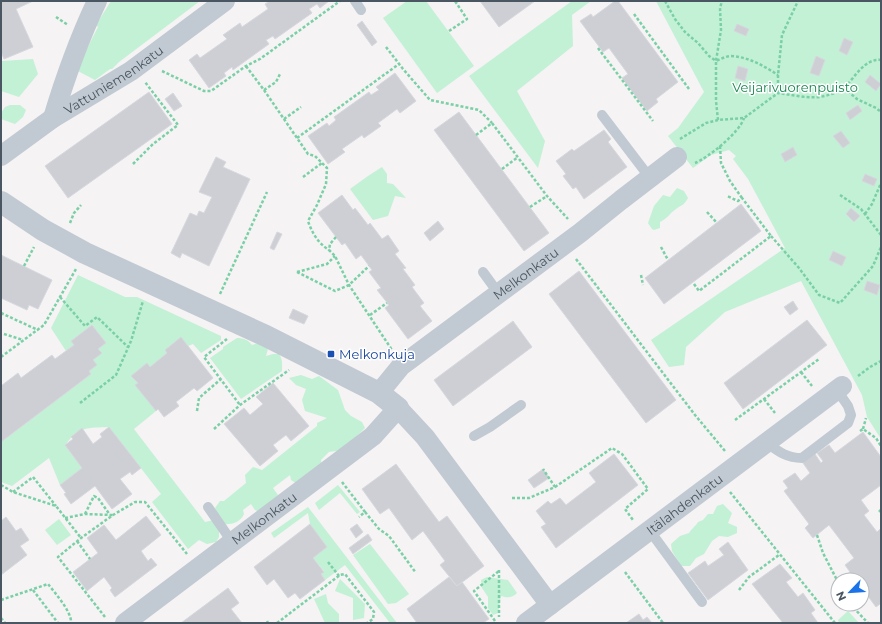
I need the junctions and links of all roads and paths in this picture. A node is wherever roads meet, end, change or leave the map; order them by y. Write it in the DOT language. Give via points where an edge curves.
graph roads {
  1 [pos="97,1"];
  2 [pos="225,1"];
  3 [pos="340,1"];
  4 [pos="355,1"];
  5 [pos="455,1"];
  6 [pos="665,1"];
  7 [pos="722,1"];
  8 [pos="798,1"];
  9 [pos="361,10"];
  10 [pos="634,14"];
  11 [pos="56,17"];
  12 [pos="68,25"];
  13 [pos="449,31"];
  14 [pos="386,47"];
  15 [pos="598,48"];
  16 [pos="881,60"];
  17 [pos="716,61"];
  18 [pos="399,64"];
  19 [pos="246,66"];
  20 [pos="161,71"];
  21 [pos="280,74"];
  22 [pos="778,75"];
  23 [pos="143,80"];
  24 [pos="844,88"];
  25 [pos="689,89"];
  26 [pos="264,90"];
  27 [pos="778,93"];
  28 [pos="301,107"];
  29 [pos="881,112"];
  30 [pos="602,115"];
  31 [pos="53,118"];
  32 [pos="744,118"];
  33 [pos="284,120"];
  34 [pos="718,120"];
  35 [pos="653,121"];
  36 [pos="492,123"];
  37 [pos="476,135"];
  38 [pos="297,138"];
  39 [pos="720,146"];
  40 [pos="678,149"];
  41 [pos="1,156"];
  42 [pos="518,157"];
  43 [pos="322,163"];
  44 [pos="132,164"];
  45 [pos="502,169"];
  46 [pos="303,177"];
  47 [pos="650,178"];
  48 [pos="881,183"];
  49 [pos="267,192"];
  50 [pos="840,195"];
  51 [pos="547,196"];
  52 [pos="727,196"];
  53 [pos="742,198"];
  54 [pos="1,202"];
  55 [pos="81,205"];
  56 [pos="530,207"];
  57 [pos="706,212"];
  58 [pos="865,214"];
  59 [pos="717,223"];
  60 [pos="68,227"];
  61 [pos="881,235"];
  62 [pos="771,236"];
  63 [pos="336,237"];
  64 [pos="573,239"];
  65 [pos="881,246"];
  66 [pos="661,247"];
  67 [pos="329,250"];
  68 [pos="84,253"];
  69 [pos="335,256"];
  70 [pos="668,260"];
  71 [pos="369,266"];
  72 [pos="483,272"];
  73 [pos="641,275"];
  74 [pos="150,283"];
  75 [pos="694,284"];
  76 [pos="350,285"];
  77 [pos="643,285"];
  78 [pos="499,294"];
  79 [pos="60,297"];
  80 [pos="387,303"];
  81 [pos="213,311"];
  82 [pos="1,313"];
  83 [pos="370,315"];
  84 [pos="239,322"];
  85 [pos="38,330"];
  86 [pos="4,334"];
  87 [pos="23,340"];
  88 [pos="128,347"];
  89 [pos="1,357"];
  90 [pos="306,357"];
  91 [pos="819,359"];
  92 [pos="881,361"];
  93 [pos="401,366"];
  94 [pos="802,372"];
  95 [pos="221,379"];
  96 [pos="846,384"];
  97 [pos="812,386"];
  98 [pos="379,393"];
  99 [pos="764,399"];
  100 [pos="80,403"];
  101 [pos="240,405"];
  102 [pos="521,405"];
  103 [pos="398,408"];
  104 [pos="197,412"];
  105 [pos="775,413"];
  106 [pos="735,420"];
  107 [pos="848,423"];
  108 [pos="214,428"];
  109 [pos="474,436"];
  110 [pos="767,443"];
  111 [pos="881,446"];
  112 [pos="725,451"];
  113 [pos="332,467"];
  114 [pos="543,470"];
  115 [pos="1,485"];
  116 [pos="555,487"];
  117 [pos="13,492"];
  118 [pos="730,492"];
  119 [pos="512,498"];
  120 [pos="56,506"];
  121 [pos="208,507"];
  122 [pos="365,512"];
  123 [pos="84,514"];
  124 [pos="111,515"];
  125 [pos="359,517"];
  126 [pos="65,518"];
  127 [pos="642,526"];
  128 [pos="816,535"];
  129 [pos="81,538"];
  130 [pos="77,542"];
  131 [pos="232,542"];
  132 [pos="187,555"];
  133 [pos="780,555"];
  134 [pos="90,559"];
  135 [pos="328,562"];
  136 [pos="499,564"];
  137 [pos="499,571"];
  138 [pos="624,571"];
  139 [pos="833,572"];
  140 [pos="416,574"];
  141 [pos="339,576"];
  142 [pos="33,590"];
  143 [pos="739,590"];
  144 [pos="1,600"];
  145 [pos="702,602"];
  146 [pos="858,612"];
  147 [pos="541,616"];
  148 [pos="105,617"];
  149 [pos="499,617"];
  150 [pos="1,618"];
  151 [pos="495,621"];
  152 [pos="5,623"];
  153 [pos="58,623"];
  154 [pos="71,623"];
  155 [pos="125,623"];
  156 [pos="277,623"];
  157 [pos="367,623"];
  158 [pos="663,623"];
  159 [pos="835,623"];
  160 [pos="868,623"];
  1 -- 31 [label="street" via="83,31"];
  2 -- 31 [label="street, Vattuniemenkatu" via="131,72"];
  3 -- 19 [label="path" via="260,59"];
  4 -- 9 [label="lane"];
  5 -- 13 [label="path" via="467,19"];
  6 -- 17 [label="path" via="685,32"];
  7 -- 17 [label="path"];
  8 -- 22 [label="path" via="782,35"];
  10 -- 25 [label="path"];
  11 -- 12 [label="path"];
  14 -- 18 [label="path"];
  15 -- 35 [label="path"];
  16 -- 24 [label="path" via="872,60"];
  17 -- 22 [label="path" via="730,56 745,59 758,62"];
  17 -- 34 [label="path"];
  18 -- 36 [label="path" via="430,100 480,110"];
  18 -- 38 [label="path"];
  19 -- 20 [label="path" via="212,91 204,91"];
  19 -- 26 [label="path"];
  21 -- 26 [label="path" via="276,82"];
  22 -- 27 [label="path"];
  23 -- 44 [label="path" via="178,125"];
  24 -- 27 [label="path" via="829,95 812,98"];
  24 -- 29 [label="path" via="857,99"];
  26 -- 33 [label="path"];
  27 -- 32 [label="path"];
  28 -- 33 [label="path"];
  30 -- 47 [label="lane"];
  31 -- 41 [label="street, Vattuniemenkatu"];
  32 -- 34 [label="path"];
  32 -- 39 [label="path"];
  33 -- 38 [label="path"];
  34 -- 40 [label="path" via="706,123"];
  36 -- 37 [label="path"];
  36 -- 42 [label="path"];
  38 -- 43 [label="path" via="308,154 315,156"];
  39 -- 40 [label="path" via="695,163"];
  39 -- 53 [label="path" via="721,163"];
  40 -- 47 [label="street, Melkonkatu"];
  42 -- 45 [label="path"];
  42 -- 51 [label="path"];
  43 -- 46 [label="path"];
  43 -- 67 [label="path" via="327,168 326,184 308,221 322,246"];
  47 -- 64 [label="street, Melkonkatu"];
  48 -- 58 [label="path"];
  49 -- 81 [label="path"];
  50 -- 58 [label="path"];
  51 -- 56 [label="path"];
  51 -- 64 [label="path"];
  52 -- 53 [label="path" via="738,200"];
  53 -- 62 [label="path"];
  54 -- 68 [label="street"];
  55 -- 60 [label="path"];
  57 -- 59 [label="path"];
  58 -- 61 [label="path"];
  62 -- 65 [label="path" via="819,294 840,303 872,266"];
  62 -- 75 [label="path" via="699,291"];
  63 -- 67 [label="path"];
  64 -- 78 [label="street, Melkonkatu"];
  64 -- 112 [label="path" via="695,415"];
  66 -- 70 [label="path"];
  67 -- 69 [label="path"];
  68 -- 74 [label="street"];
  68 -- 79 [label="path"];
  69 -- 76 [label="path"];
  69 -- 76 [label="path" via="327,264 297,272 335,291"];
  71 -- 76 [label="path"];
  72 -- 78 [label="lane"];
  73 -- 77 [label="path"];
  74 -- 81 [label="street"];
  74 -- 88 [label="path"];
  76 -- 83 [label="path"];
  78 -- 93 [label="street, Melkonkatu"];
  79 -- 85 [label="path" via="44,325"];
  79 -- 88 [label="path" via="85,326 97,317"];
  80 -- 83 [label="path"];
  81 -- 84 [label="street"];
  82 -- 85 [label="path"];
  83 -- 93 [label="path"];
  84 -- 90 [label="street"];
  84 -- 95 [label="path" via="230,337 204,357"];
  85 -- 87 [label="path"];
  86 -- 87 [label="path"];
  87 -- 89 [label="path"];
  88 -- 100 [label="path" via="116,375"];
  90 -- 98 [label="street"];
  90 -- 101 [label="path"];
  91 -- 94 [label="path"];
  92 -- 96 [label="path"];
  93 -- 98 [label="street, Melkonkatu"];
  94 -- 97 [label="path"];
  94 -- 99 [label="path"];
  95 -- 101 [label="path"];
  95 -- 104 [label="path" via="199,398"];
  96 -- 107 [label="lane" via="851,415"];
  96 -- 110 [label="street, Itälahdenkatu"];
  98 -- 103 [label="street"];
  99 -- 105 [label="path"];
  99 -- 106 [label="path"];
  101 -- 108 [label="path"];
  102 -- 109 [label="lane"];
  103 -- 113 [label="street, Melkonkatu" via="374,436"];
  103 -- 147 [label="street" via="425,437"];
  107 -- 110 [label="lane" via="802,458 784,456"];
  107 -- 111 [label="path" via="855,432 863,429 876,438"];
  110 -- 127 [label="street, Itälahdenkatu"];
  113 -- 122 [label="path"];
  113 -- 131 [label="street, Melkonkatu"];
  114 -- 116 [label="path"];
  115 -- 117 [label="path"];
  116 -- 119 [label="path" via="529,498"];
  116 -- 127 [label="path" via="612,448 622,454 648,489 624,509"];
  117 -- 120 [label="path"];
  117 -- 120 [label="path" via="33,477"];
  118 -- 133 [label="path"];
  120 -- 126 [label="path"];
  121 -- 131 [label="lane"];
  122 -- 125 [label="path"];
  122 -- 140 [label="path" via="379,529 389,536"];
  123 -- 124 [label="path"];
  123 -- 124 [label="path" via="94,496"];
  123 -- 126 [label="path"];
  124 -- 129 [label="path"];
  124 -- 132 [label="path" via="135,502 145,502"];
  126 -- 129 [label="path"];
  127 -- 145 [label="lane"];
  127 -- 147 [label="street, Itälahdenkatu"];
  128 -- 139 [label="path"];
  129 -- 130 [label="path"];
  130 -- 134 [label="path"];
  130 -- 148 [label="path" via="58,557"];
  131 -- 155 [label="street, Melkonkatu"];
  133 -- 143 [label="path" via="749,577"];
  133 -- 159 [label="path"];
  135 -- 141 [label="path"];
  136 -- 137 [label="path"];
  137 -- 149 [label="path"];
  137 -- 151 [label="path" via="474,590"];
  138 -- 158 [label="path"];
  141 -- 156 [label="path"];
  141 -- 157 [label="path" via="346,574 374,612 372,619"];
  142 -- 144 [label="path"];
  142 -- 153 [label="path"];
  142 -- 154 [label="path" via="48,584 68,612"];
  146 -- 160 [label="path"];
  150 -- 152 [label="path"];
}
